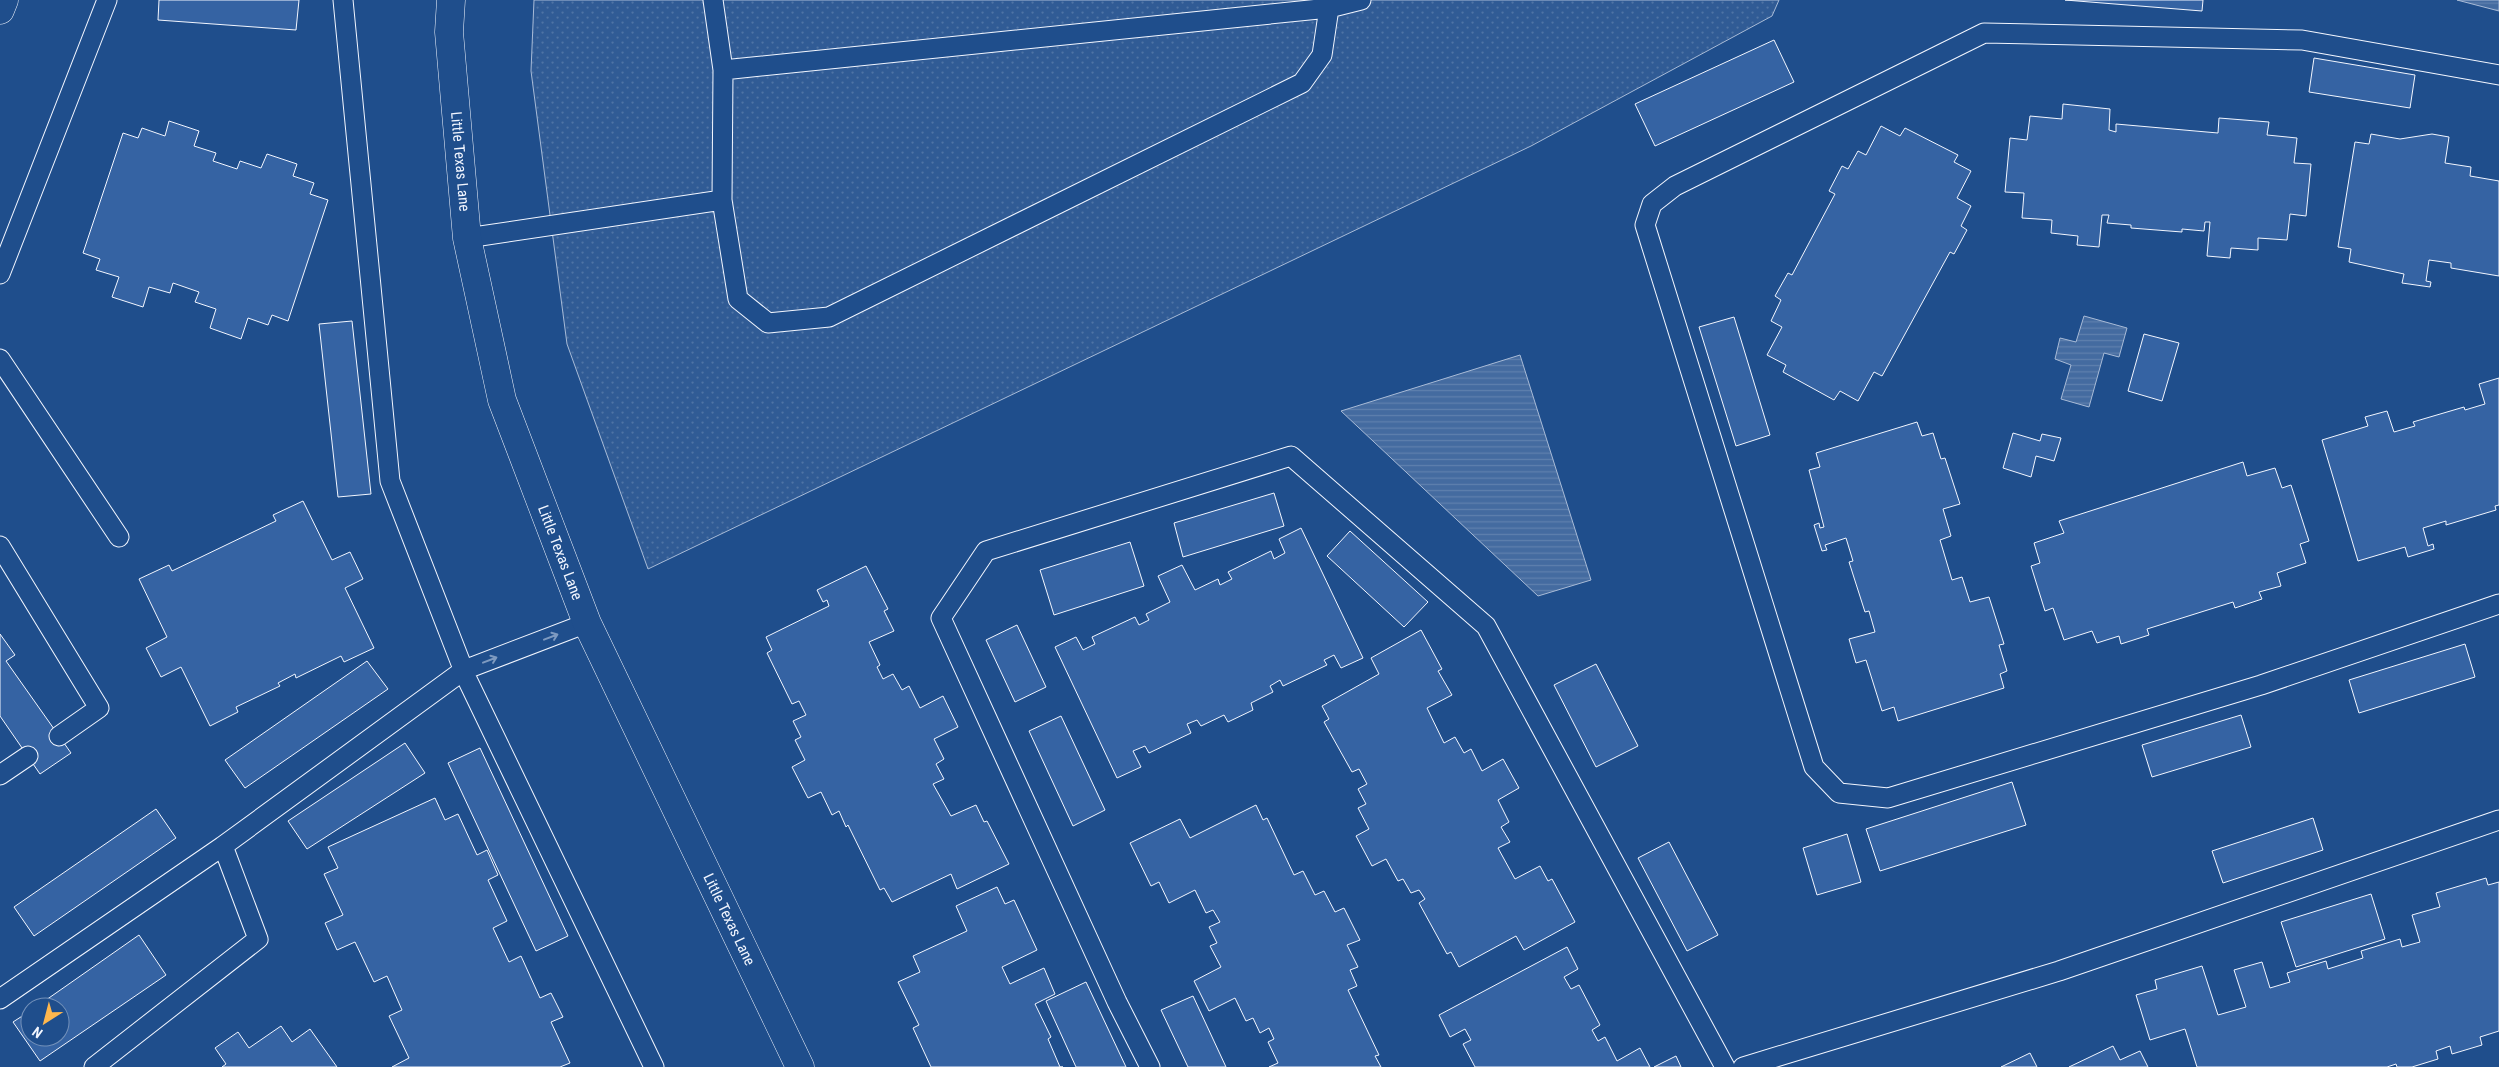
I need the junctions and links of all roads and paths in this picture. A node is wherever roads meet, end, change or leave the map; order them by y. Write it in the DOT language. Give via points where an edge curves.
graph roads {
  1 [pos="4,0"];
  2 [pos="107,0"];
  3 [pos="343,0"];
  4 [pos="451,0"];
  5 [pos="713,0"];
  6 [pos="1361,0"];
  7 [pos="1329,8"];
  8 [pos="0,10"];
  9 [pos="723,70"];
  10 [pos="2499,75"];
  11 [pos="722,200"];
  12 [pos="466,238"];
  13 [pos="0,274"];
  14 [pos="0,359"];
  15 [pos="119,537"];
  16 [pos="0,546"];
  17 [pos="2499,604"];
  18 [pos="587,623"];
  19 [pos="464,670"];
  20 [pos="58,736"];
  21 [pos="28,756"];
  22 [pos="0,775"];
  23 [pos="2499,820"];
  24 [pos="223,846"];
  25 [pos="0,999"];
  26 [pos="94,1067"];
  27 [pos="654,1067"];
  28 [pos="800,1067"];
  29 [pos="1150,1067"];
  30 [pos="1725,1067"];
  31 [pos="1743,1067"];
  1 -- 8 [label="street"];
  2 -- 13 [label="lane"];
  3 -- 19 [label="lane" via="390,481"];
  4 -- 12 [label="street, Little Texas Lane" via="450,32"];
  5 -- 9 [label="lane"];
  6 -- 7 [label="lane"];
  7 -- 9 [label="lane"];
  7 -- 11 [label="lane" via="1322,55 1302,83 829,317 768,323 738,299"];
  9 -- 11 [label="lane"];
  10 -- 17 [label="lane" via="2302,40 1984,33 1675,186 1652,204 1645,225 1814,768 1840,793 1888,798 2261,684"];
  11 -- 12 [label="lane"];
  12 -- 18 [label="street, Little Texas Lane" via="502,400"];
  14 -- 15 [label="lane"];
  16 -- 20 [label="lane" via="99,708"];
  19 -- 18 [label="lane, one-way"];
  18 -- 28 [label="street, Little Texas Lane"];
  19 -- 24 [label="lane"];
  19 -- 27 [label="lane"];
  21 -- 22 [label="lane"];
  23 -- 31 [label="lane" via="2058,971"];
  24 -- 25 [label="lane"];
  24 -- 26 [label="lane" via="258,939"];
  29 -- 30 [label="lane" via="1117,1002 942,618 986,551 1291,456 1486,626"];
}
